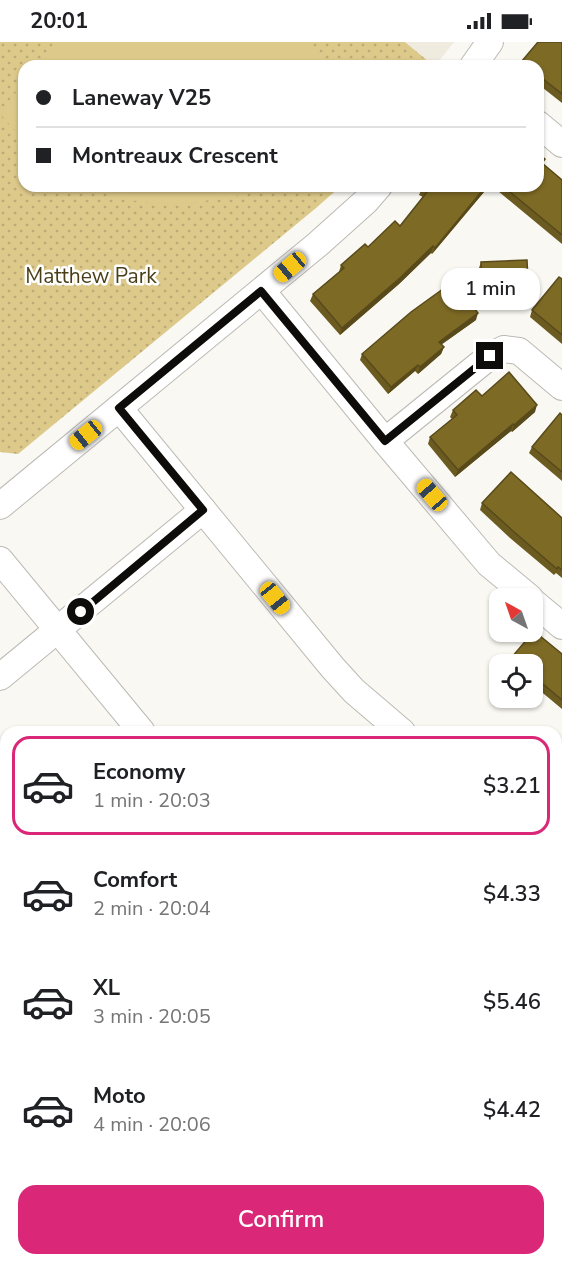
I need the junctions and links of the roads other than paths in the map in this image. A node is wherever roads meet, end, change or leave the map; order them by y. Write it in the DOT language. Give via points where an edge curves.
graph roads {
  1 [pos="490,42"];
  2 [pos="477,60"];
  3 [pos="544,129"];
  4 [pos="562,144"];
  5 [pos="374,192"];
  6 [pos="261,291"];
  7 [pos="562,387"];
  8 [pos="119,408"];
  9 [pos="385,441"];
  10 [pos="0,506"];
  11 [pos="203,510"];
  12 [pos="0,560"];
  13 [pos="517,588"];
  14 [pos="543,610"];
  15 [pos="562,626"];
  16 [pos="58,630"];
  17 [pos="0,677"];
  18 [pos="137,726"];
  19 [pos="395,726"];
  1 -- 2 [label="street"];
  3 -- 4 [label="street"];
  5 -- 6 [label="street"];
  6 -- 8 [label="street"];
  6 -- 9 [label="street"];
  7 -- 9 [label="street" via="519,351 504,349 490,356"];
  8 -- 10 [label="street"];
  8 -- 11 [label="street"];
  9 -- 13 [label="street" via="489,564"];
  11 -- 16 [label="street"];
  11 -- 19 [label="street" via="333,668"];
  12 -- 16 [label="street"];
  14 -- 15 [label="street"];
  16 -- 17 [label="street"];
  16 -- 18 [label="street"];
}
